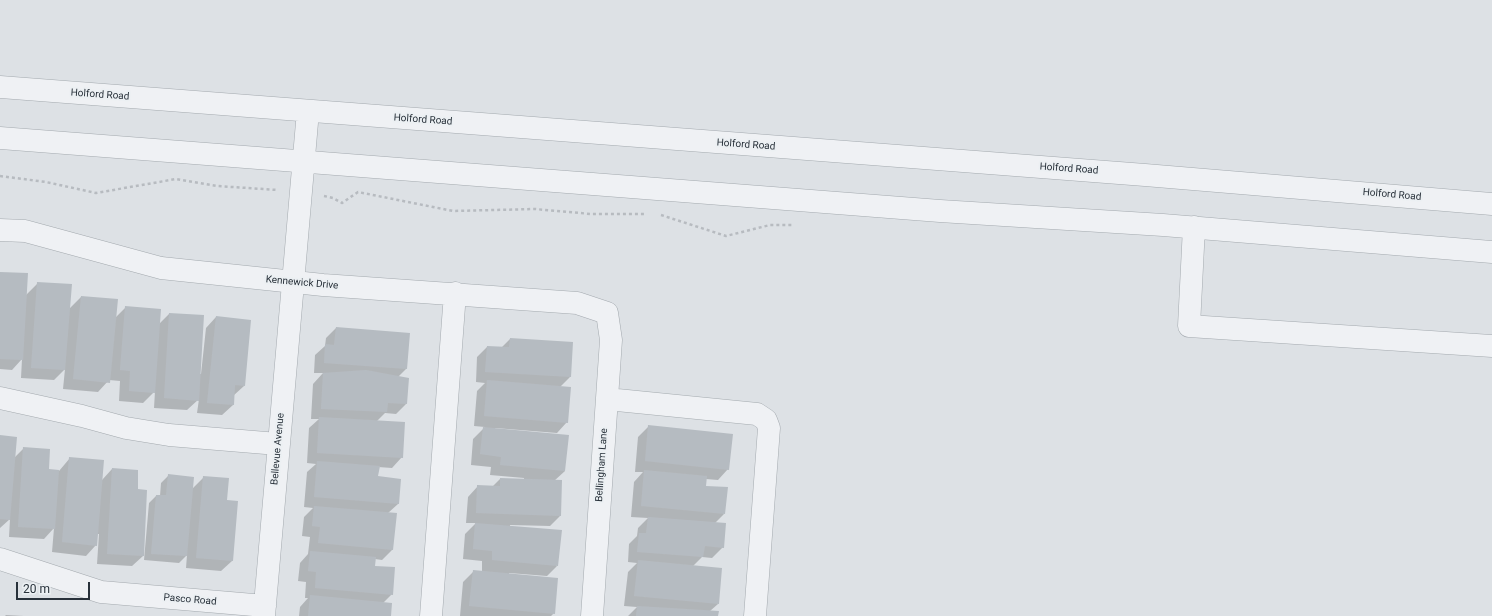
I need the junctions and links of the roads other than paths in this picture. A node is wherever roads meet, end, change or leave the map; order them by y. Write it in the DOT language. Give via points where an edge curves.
graph roads {
  1 [pos="0,87"];
  2 [pos="308,111"];
  3 [pos="0,138"];
  4 [pos="304,162"];
  5 [pos="1492,204"];
  6 [pos="1194,227"];
  7 [pos="0,230"];
  8 [pos="1492,252"];
  9 [pos="292,282"];
  10 [pos="455,293"];
  11 [pos="607,313"];
  12 [pos="1492,346"];
  13 [pos="0,398"];
  14 [pos="607,399"];
  15 [pos="278,444"];
  16 [pos="0,559"];
  17 [pos="264,611"];
  18 [pos="431,616"];
  19 [pos="592,616"];
  20 [pos="755,616"];
  1 -- 2 [label="street, Holford Road"];
  2 -- 4 [label="street, Bellevue Avenue"];
  2 -- 5 [label="street, Holford Road"];
  3 -- 4 [label="street"];
  4 -- 6 [label="street" via="940,211"];
  4 -- 9 [label="street, Bellevue Avenue"];
  6 -- 8 [label="street"];
  6 -- 12 [label="street" via="1189,326"];
  7 -- 9 [label="street, Kennewick Drive" via="26,232 161,268"];
  9 -- 10 [label="street, Kennewick Drive"];
  9 -- 15 [label="street, Bellevue Avenue"];
  10 -- 11 [label="street, Kennewick Drive" via="577,303"];
  10 -- 18 [label="street"];
  11 -- 14 [label="street, Bellingham Lane" via="611,340"];
  13 -- 15 [label="street" via="126,428 169,435"];
  14 -- 19 [label="street, Bellingham Lane"];
  14 -- 20 [label="street" via="756,414 766,420 769,428"];
  15 -- 17 [label="street, Bellevue Avenue"];
  16 -- 17 [label="street, Pasco Road" via="101,592"];
}
